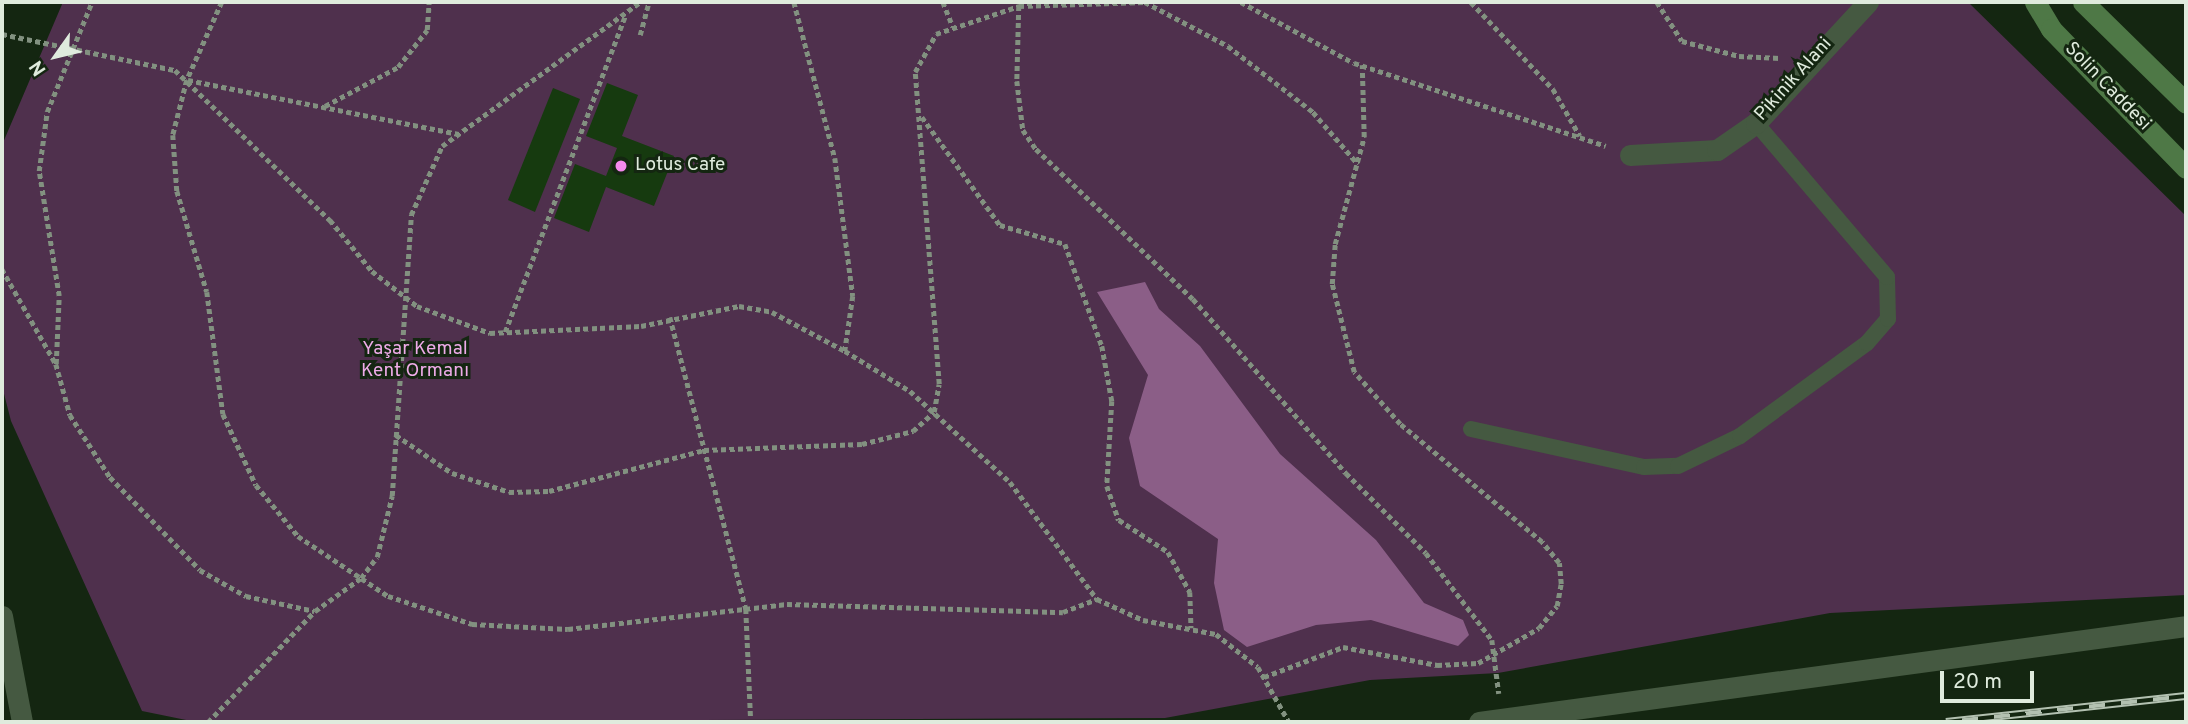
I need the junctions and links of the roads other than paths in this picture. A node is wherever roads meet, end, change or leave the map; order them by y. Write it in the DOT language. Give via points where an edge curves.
graph roads {
  1 [pos="1868,2"];
  2 [pos="2035,2"];
  3 [pos="2083,2"];
  4 [pos="2186,103"];
  5 [pos="1756,123"];
  6 [pos="1630,155"];
  7 [pos="2186,168"];
  8 [pos="1471,429"];
  9 [pos="2,616"];
  10 [pos="2186,626"];
  11 [pos="22,722"];
  12 [pos="1479,722"];
  1 -- 5 [label="street, Pikinik Alani"];
  2 -- 7 [label="street, Solin Caddesi" via="2051,29"];
  3 -- 4 [label="street"];
  5 -- 6 [label="street, Pikinik Alani" via="1717,150"];
  5 -- 8 [label="lane" via="1887,277 1888,319 1867,343 1740,436 1678,466 1644,467"];
  9 -- 11 [label="street"];
  10 -- 12 [label="street"];
}
